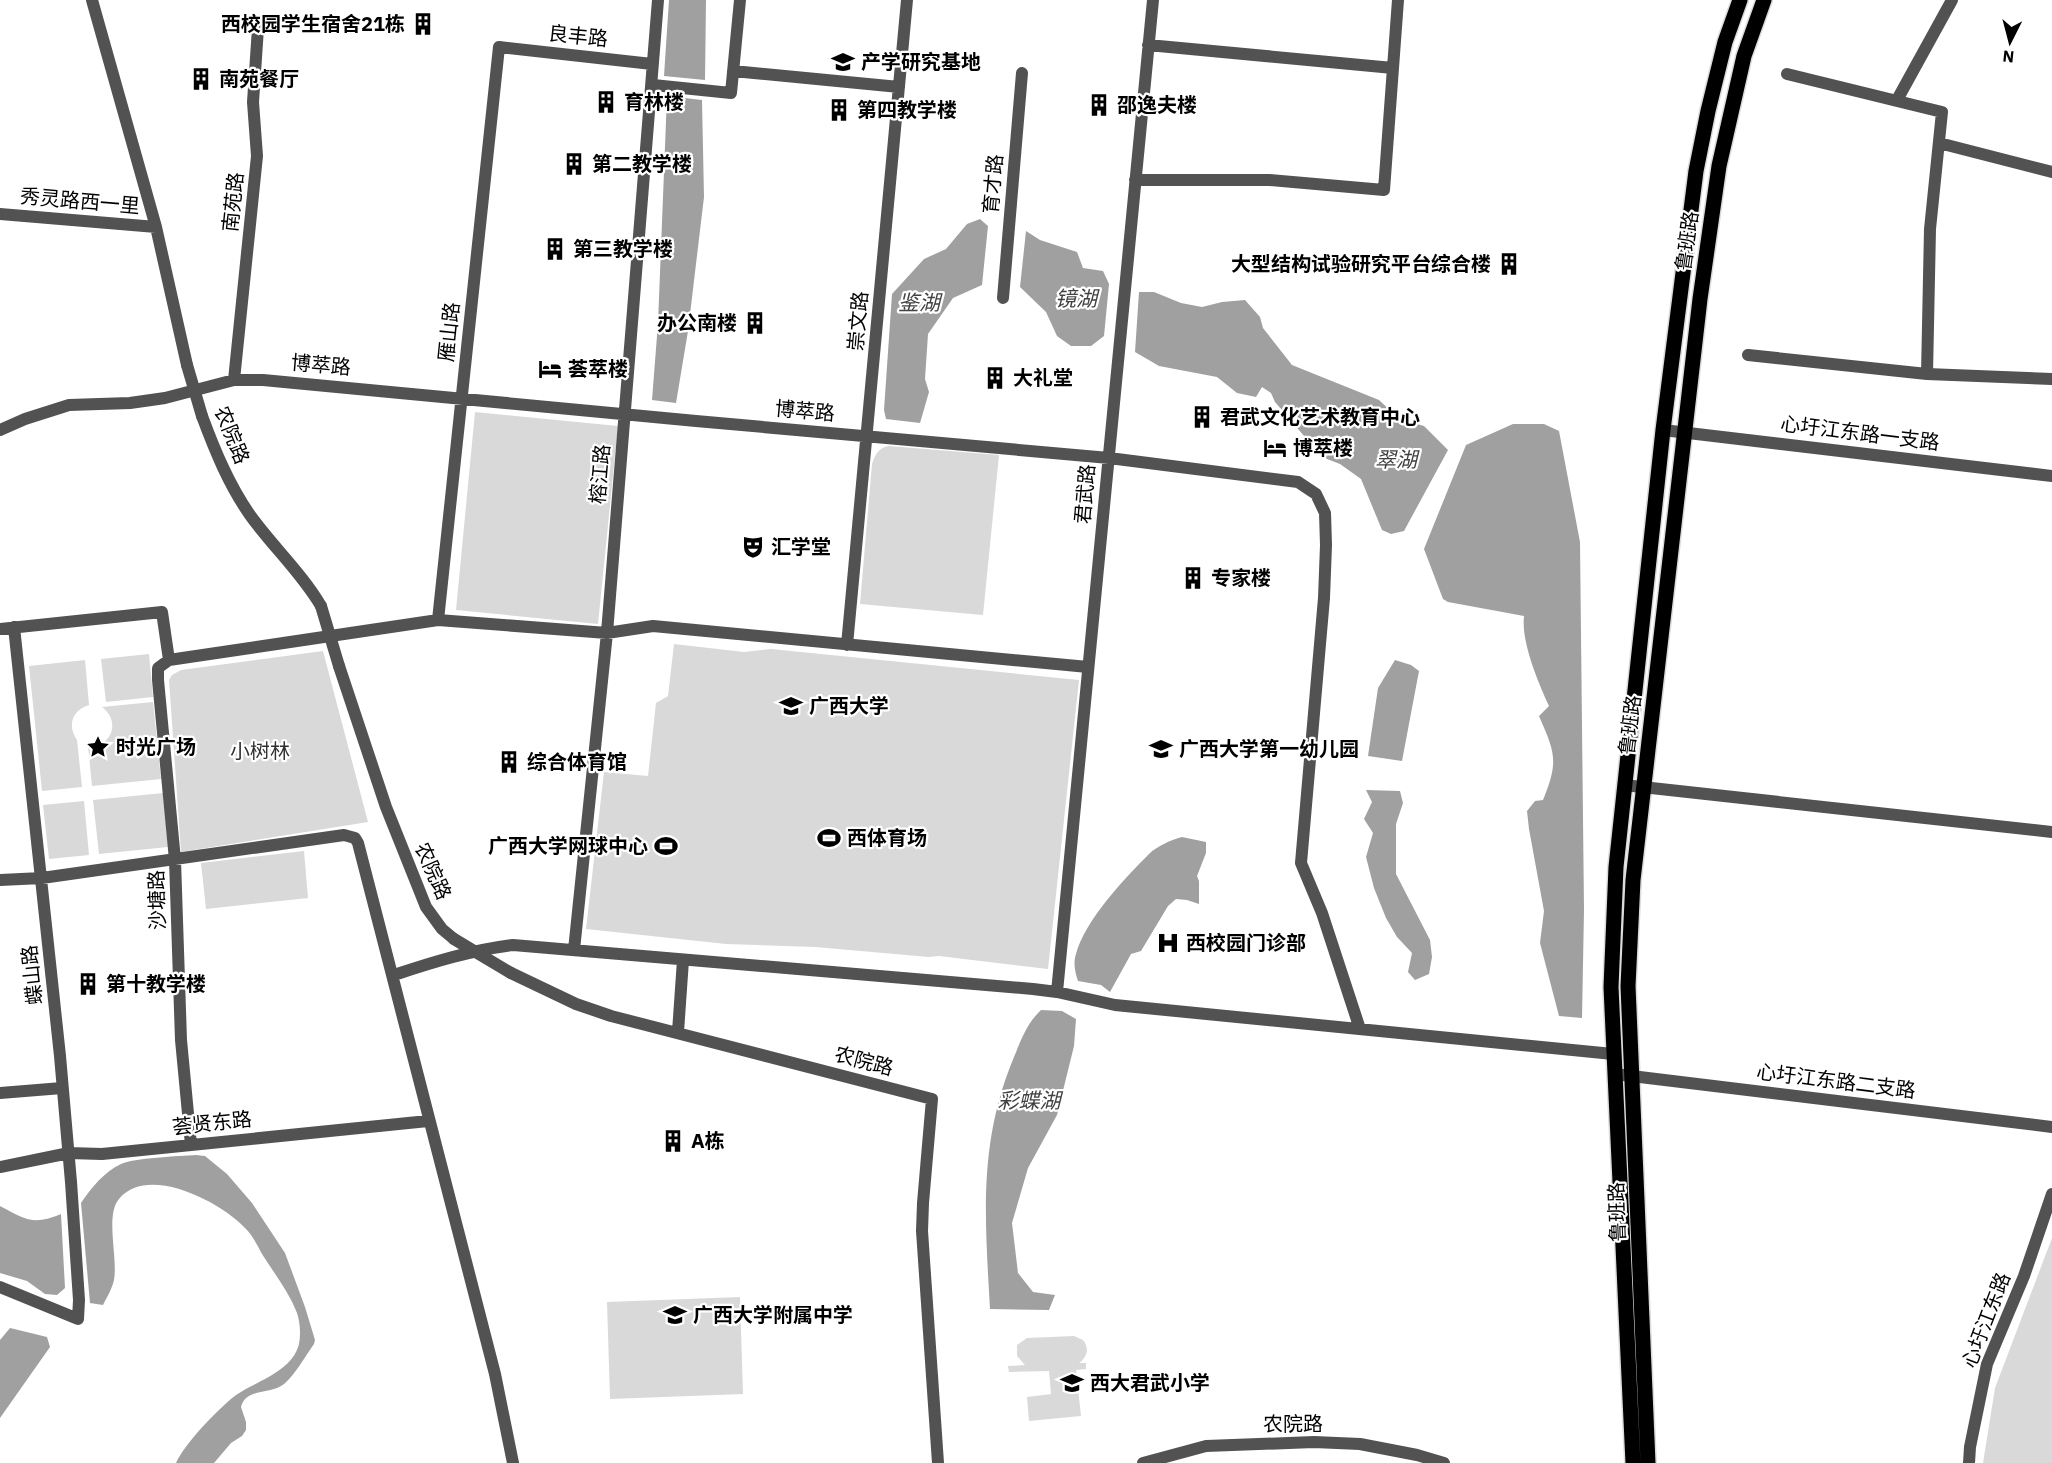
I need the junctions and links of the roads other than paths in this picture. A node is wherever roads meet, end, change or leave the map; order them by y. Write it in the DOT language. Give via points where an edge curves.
graph roads {
  1 [pos="92,0"];
  2 [pos="658,0"];
  3 [pos="740,0"];
  4 [pos="908,0"];
  5 [pos="1153,0"];
  6 [pos="1398,0"];
  7 [pos="1740,0"];
  8 [pos="1764,0"];
  9 [pos="1952,0"];
  10 [pos="258,28"];
  11 [pos="1148,45"];
  12 [pos="499,48"];
  13 [pos="652,64"];
  14 [pos="1394,68"];
  15 [pos="733,71"];
  16 [pos="1022,73"];
  17 [pos="1787,74"];
  18 [pos="653,85"];
  19 [pos="899,87"];
  20 [pos="1897,100"];
  21 [pos="1939,143"];
  22 [pos="2052,172"];
  23 [pos="1135,180"];
  24 [pos="0,214"];
  25 [pos="156,227"];
  26 [pos="1003,298"];
  27 [pos="1749,355"];
  28 [pos="1926,374"];
  29 [pos="2052,379"];
  30 [pos="234,380"];
  31 [pos="462,399"];
  32 [pos="625,414"];
  33 [pos="0,430"];
  34 [pos="1663,430"];
  35 [pos="1685,432"];
  36 [pos="867,436"];
  37 [pos="1108,458"];
  38 [pos="2052,476"];
  39 [pos="438,620"];
  40 [pos="14,627"];
  41 [pos="0,629"];
  42 [pos="607,633"];
  43 [pos="847,645"];
  44 [pos="169,660"];
  45 [pos="1088,667"];
  46 [pos="1624,785"];
  47 [pos="1644,787"];
  48 [pos="2052,832"];
  49 [pos="175,860"];
  50 [pos="42,878"];
  51 [pos="0,880"];
  52 [pos="574,950"];
  53 [pos="682,960"];
  54 [pos="394,975"];
  55 [pos="1057,992"];
  56 [pos="1360,1029"];
  57 [pos="678,1032"];
  58 [pos="1614,1054"];
  59 [pos="1615,1074"];
  60 [pos="1632,1077"];
  61 [pos="62,1088"];
  62 [pos="0,1093"];
  63 [pos="428,1121"];
  64 [pos="2052,1127"];
  65 [pos="191,1145"];
  66 [pos="69,1153"];
  67 [pos="0,1167"];
  68 [pos="2052,1194"];
  69 [pos="2,1292"];
  70 [pos="513,1463"];
  71 [pos="938,1463"];
  72 [pos="1143,1463"];
  73 [pos="1444,1463"];
  74 [pos="1633,1463"];
  75 [pos="1648,1463"];
  76 [pos="1969,1463"];
  1 -- 25 [label="street, 农院路"];
  2 -- 13 [label="street, 榕江路"];
  3 -- 15 [label="street"];
  4 -- 19 [label="street, 崇文路"];
  5 -- 11 [label="street, 君武路"];
  6 -- 14 [label="street"];
  7 -- 34 [label="main road, 鲁班路" via="1725,42 1696,171"];
  8 -- 35 [label="main road, 鲁班路" via="1744,56 1719,166"];
  9 -- 20 [label="street"];
  10 -- 30 [label="street, 南苑路" via="253,102 257,156"];
  11 -- 14 [label="street"];
  11 -- 23 [label="street, 君武路"];
  12 -- 13 [label="street, 良丰路"];
  12 -- 31 [label="street, 雁山路"];
  13 -- 18 [label="street, 榕江路"];
  14 -- 23 [label="street" via="1384,190 1269,180"];
  15 -- 18 [label="street" via="731,93"];
  15 -- 19 [label="street"];
  16 -- 26 [label="street, 育才路"];
  17 -- 20 [label="street"];
  18 -- 32 [label="street, 榕江路"];
  19 -- 36 [label="street, 崇文路"];
  20 -- 21 [label="street" via="1942,112"];
  21 -- 22 [label="street"];
  21 -- 28 [label="street" via="1930,229"];
  23 -- 37 [label="street, 君武路"];
  24 -- 25 [label="street, 秀灵路西一里"];
  25 -- 57 [label="street, 农院路, bridge" via="187,365 219,460 237,496 321,606 386,807 426,908 454,939 511,974 576,1004"];
  27 -- 28 [label="street"];
  28 -- 29 [label="street"];
  30 -- 31 [label="street, 博萃路"];
  30 -- 33 [label="street, 博萃路" via="165,398 69,405"];
  31 -- 32 [label="street, 博萃路"];
  31 -- 39 [label="street, 雁山路"];
  32 -- 36 [label="street, 博萃路"];
  32 -- 42 [label="street, 榕江路"];
  34 -- 35 [label="street, 心圩江东路一支路"];
  34 -- 46 [label="main road, 鲁班路"];
  35 -- 38 [label="street, 心圩江东路一支路"];
  35 -- 47 [label="main road, 鲁班路"];
  36 -- 37 [label="street, 博萃路"];
  36 -- 43 [label="street, 崇文路"];
  37 -- 45 [label="street, 君武路"];
  37 -- 56 [label="street, 博萃路" via="1298,482 1316,494 1325,513 1324,598 1301,863 1322,913"];
  39 -- 42 [label="street"];
  39 -- 44 [label="street"];
  40 -- 41 [label="street"];
  40 -- 44 [label="street" via="162,612"];
  40 -- 50 [label="street, 蝶山路"];
  42 -- 43 [label="street" via="652,626"];
  42 -- 52 [label="street, 榕江路"];
  43 -- 45 [label="street"];
  44 -- 49 [label="street, 沙塘路" via="158,668 158,680"];
  45 -- 55 [label="street, 君武路"];
  46 -- 47 [label="street"];
  46 -- 58 [label="main road, 鲁班路" via="1612,951"];
  47 -- 48 [label="street"];
  47 -- 60 [label="main road, 鲁班路" via="1633,880 1628,986"];
  49 -- 50 [label="street"];
  49 -- 54 [label="street" via="350,835 358,843"];
  49 -- 65 [label="street, 沙塘路" via="181,1040"];
  50 -- 51 [label="street"];
  50 -- 61 [label="street, 蝶山路"];
  52 -- 53 [label="street"];
  52 -- 54 [label="street" via="513,945 485,948"];
  53 -- 55 [label="street"];
  53 -- 57 [label="street"];
  54 -- 63 [label="street"];
  55 -- 56 [label="street" via="1114,1005"];
  56 -- 58 [label="street"];
  57 -- 71 [label="street, 农院路" via="932,1099 922,1231"];
  58 -- 59 [label="main road, 鲁班路"];
  59 -- 60 [label="street, 心圩江东路二支路"];
  59 -- 74 [label="main road, 鲁班路"];
  60 -- 64 [label="street, 心圩江东路二支路"];
  60 -- 75 [label="main road, 鲁班路"];
  61 -- 62 [label="street"];
  61 -- 66 [label="street, 蝶山路"];
  63 -- 65 [label="street, 荟贤东路"];
  63 -- 70 [label="street" via="495,1374"];
  65 -- 66 [label="street, 荟贤东路" via="102,1154"];
  66 -- 67 [label="street, 荟贤东路"];
  66 -- 69 [label="street, 蝶山路" via="78,1320"];
  68 -- 76 [label="street, 心圩江东路" via="2024,1276 1987,1364"];
  72 -- 73 [label="street, 农院路" via="1206,1446 1314,1442 1360,1444"];
}
